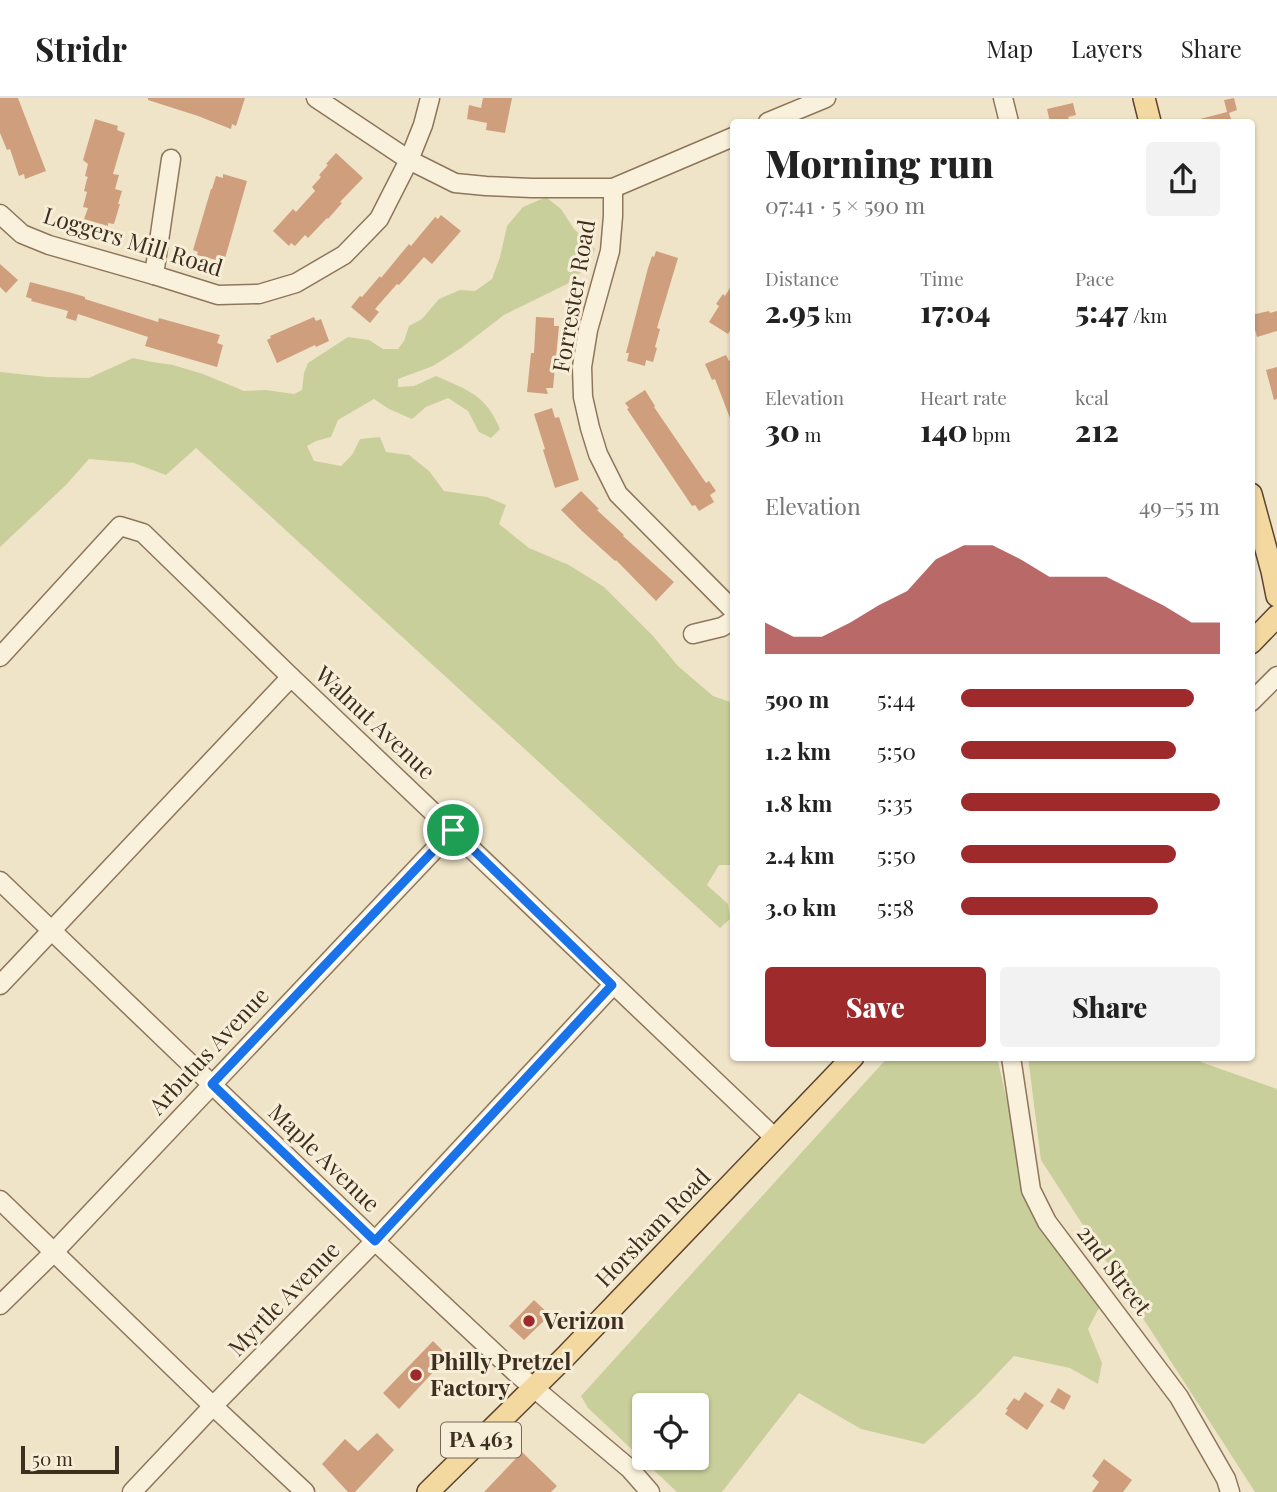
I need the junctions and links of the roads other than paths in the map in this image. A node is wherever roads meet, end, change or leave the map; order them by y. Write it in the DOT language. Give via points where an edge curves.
graph roads {
  1 [pos="316,98"];
  2 [pos="430,98"];
  3 [pos="826,98"];
  4 [pos="1003,98"];
  5 [pos="1144,98"];
  6 [pos="775,119"];
  7 [pos="1008,119"];
  8 [pos="1149,119"];
  9 [pos="730,138"];
  10 [pos="171,159"];
  11 [pos="409,160"];
  12 [pos="613,188"];
  13 [pos="0,214"];
  14 [pos="153,275"];
  15 [pos="1255,509"];
  16 [pos="1277,596"];
  17 [pos="730,607"];
  18 [pos="1277,617"];
  19 [pos="730,622"];
  20 [pos="693,634"];
  21 [pos="1255,639"];
  22 [pos="0,657"];
  23 [pos="1277,676"];
  24 [pos="291,677"];
  25 [pos="1255,698"];
  26 [pos="453,830"];
  27 [pos="0,881"];
  28 [pos="53,930"];
  29 [pos="0,985"];
  30 [pos="612,985"];
  31 [pos="849,1061"];
  32 [pos="1012,1061"];
  33 [pos="212,1084"];
  34 [pos="775,1138"];
  35 [pos="0,1200"];
  36 [pos="375,1241"];
  37 [pos="53,1253"];
  38 [pos="0,1305"];
  39 [pos="534,1389"];
  40 [pos="213,1406"];
  41 [pos="132,1492"];
  42 [pos="305,1492"];
  43 [pos="428,1492"];
  44 [pos="650,1492"];
  45 [pos="1230,1492"];
  1 -- 11 [label="street"];
  2 -- 11 [label="street, Loggers Mill Road"];
  3 -- 6 [label="street"];
  4 -- 7 [label="street"];
  5 -- 8 [label="main road"];
  9 -- 12 [label="street"];
  10 -- 14 [label="street"];
  11 -- 12 [label="street" via="456,183"];
  11 -- 14 [label="street, Loggers Mill Road" via="379,219 344,255 296,283 259,294 218,295"];
  12 -- 17 [label="street, Forrester Road" via="610,251 582,367 590,428 618,494"];
  13 -- 14 [label="street, Loggers Mill Road" via="22,234 49,245"];
  15 -- 16 [label="main road"];
  18 -- 21 [label="main road"];
  19 -- 20 [label="street"];
  22 -- 24 [label="street, Walnut Avenue" via="120,526 143,533"];
  23 -- 25 [label="street"];
  24 -- 26 [label="street, Walnut Avenue"];
  24 -- 28 [label="street"];
  26 -- 30 [label="street, Walnut Avenue"];
  26 -- 33 [label="street, Arbutus Avenue"];
  27 -- 28 [label="street, Maple Avenue"];
  28 -- 29 [label="street"];
  28 -- 33 [label="street, Maple Avenue"];
  30 -- 34 [label="street, Walnut Avenue"];
  30 -- 36 [label="street, Myrtle Avenue"];
  31 -- 34 [label="main road, Horsham Road / PA 463"];
  32 -- 45 [label="street, 2nd Street" via="1031,1189 1039,1208 1179,1397"];
  33 -- 36 [label="street, Maple Avenue"];
  33 -- 37 [label="street, Arbutus Avenue"];
  34 -- 39 [label="main road, Horsham Road / PA 463"];
  35 -- 37 [label="street"];
  36 -- 39 [label="street, Maple Avenue"];
  36 -- 40 [label="street, Myrtle Avenue"];
  37 -- 38 [label="street, Arbutus Avenue"];
  37 -- 40 [label="street"];
  39 -- 43 [label="main road, Horsham Road / PA 463"];
  39 -- 44 [label="street, Maple Avenue" via="630,1469"];
  40 -- 41 [label="street, Myrtle Avenue"];
  40 -- 42 [label="street"];
}
